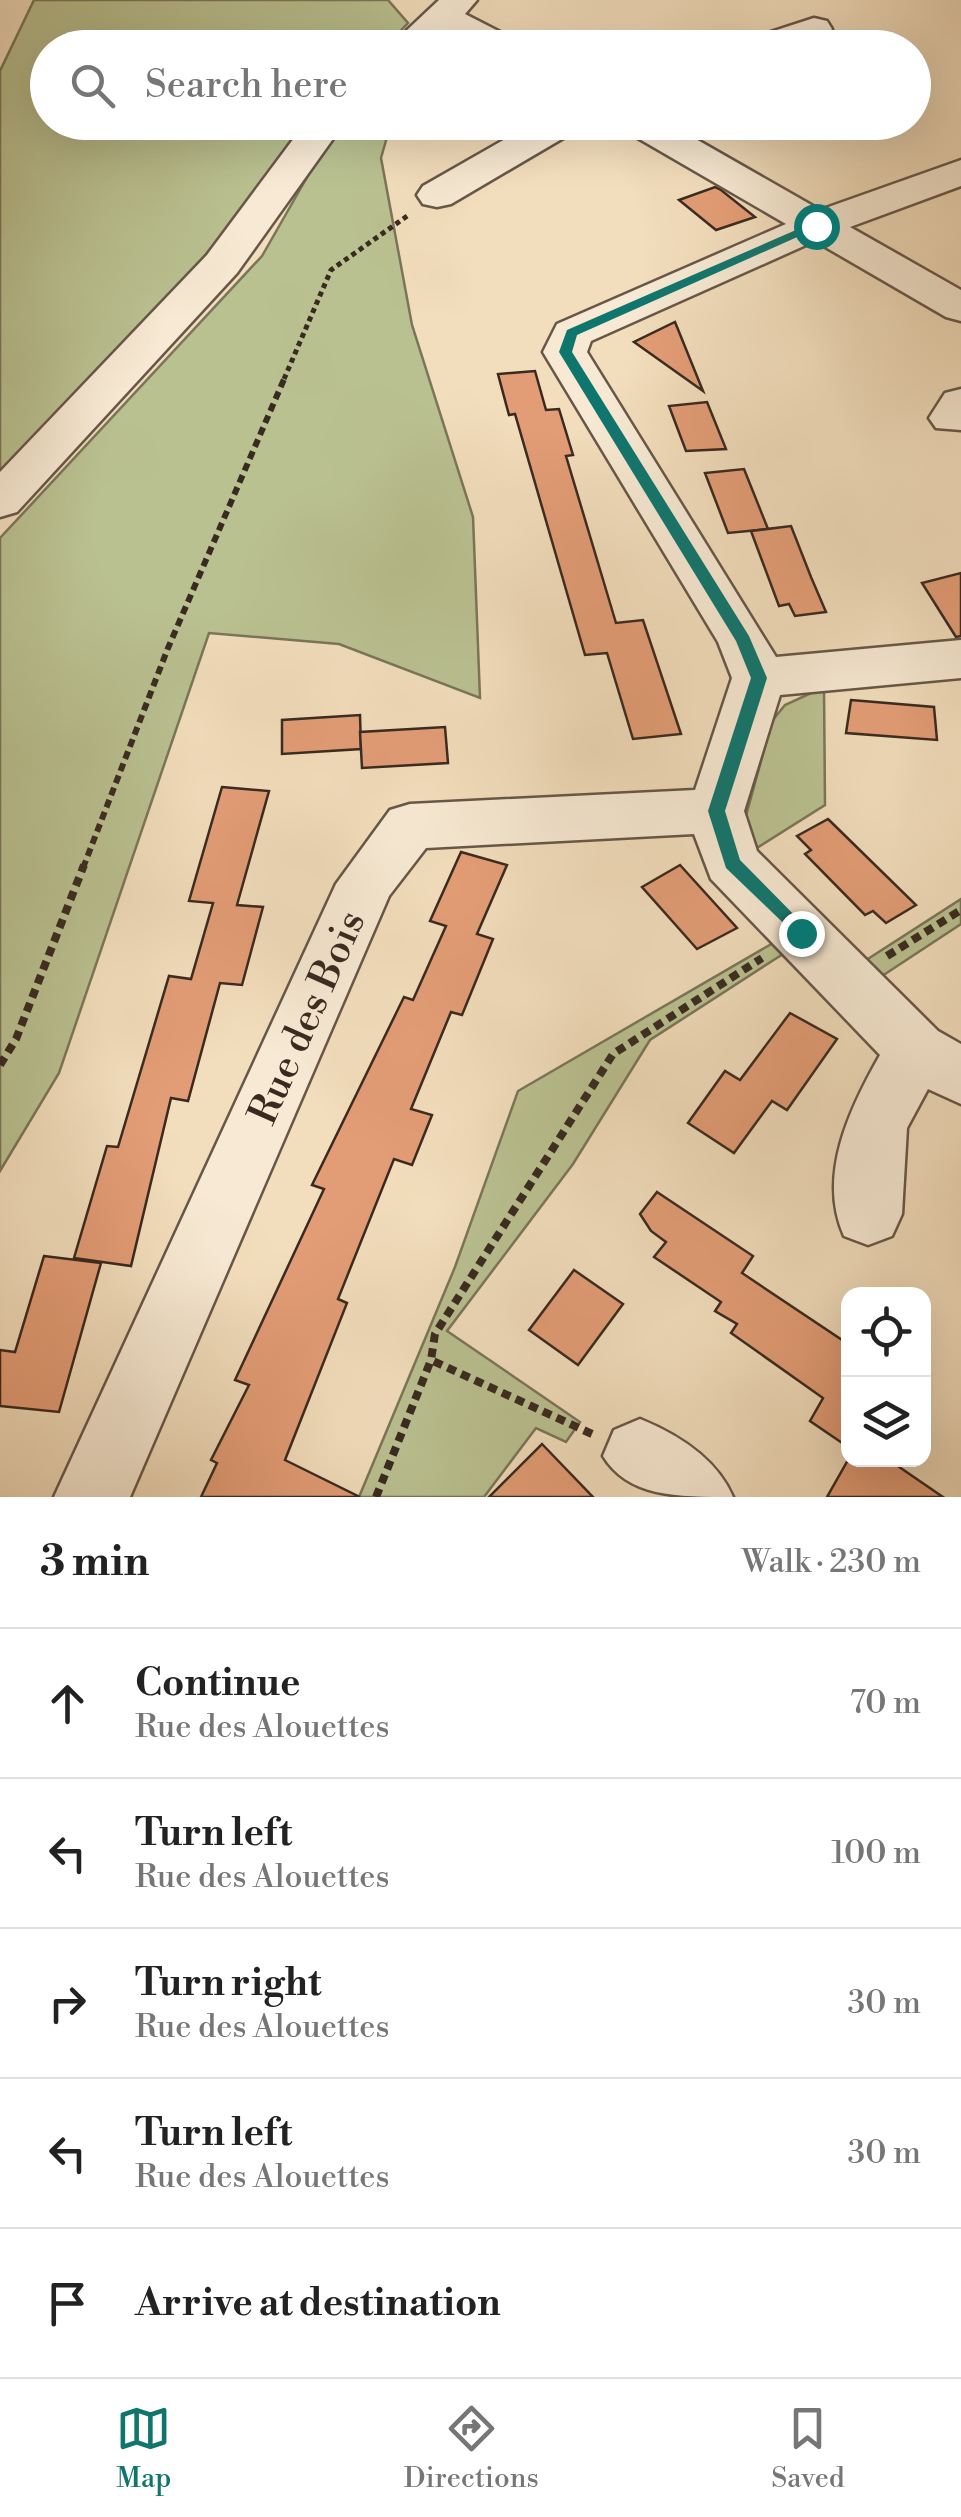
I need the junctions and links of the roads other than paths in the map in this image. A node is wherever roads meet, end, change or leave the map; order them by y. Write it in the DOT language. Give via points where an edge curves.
graph roads {
  1 [pos="452,9"];
  2 [pos="814,29"];
  3 [pos="427,30"];
  4 [pos="479,30"];
  5 [pos="811,30"];
  6 [pos="313,140"];
  7 [pos="533,140"];
  8 [pos="668,140"];
  9 [pos="961,172"];
  10 [pos="437,195"];
  11 [pos="816,226"];
  12 [pos="961,308"];
  13 [pos="0,502"];
  14 [pos="961,658"];
  15 [pos="759,678"];
  16 [pos="716,811"];
  17 [pos="938,1063"];
  18 [pos="868,1214"];
  19 [pos="92,1497"];
  1 -- 3 [label="street"];
  1 -- 4 [label="street"];
  2 -- 5 [label="street"];
  6 -- 13 [label="street" via="222,264"];
  7 -- 10 [label="street"];
  8 -- 11 [label="street"];
  9 -- 11 [label="street"];
  11 -- 12 [label="street"];
  11 -- 15 [label="street" via="572,333 565,352 743,640"];
  14 -- 15 [label="street"];
  15 -- 16 [label="street"];
  16 -- 17 [label="street" via="732,863"];
  16 -- 19 [label="street, Rue des Bois" via="410,826 365,884"];
  17 -- 18 [label="street" via="875,1125"];
}
